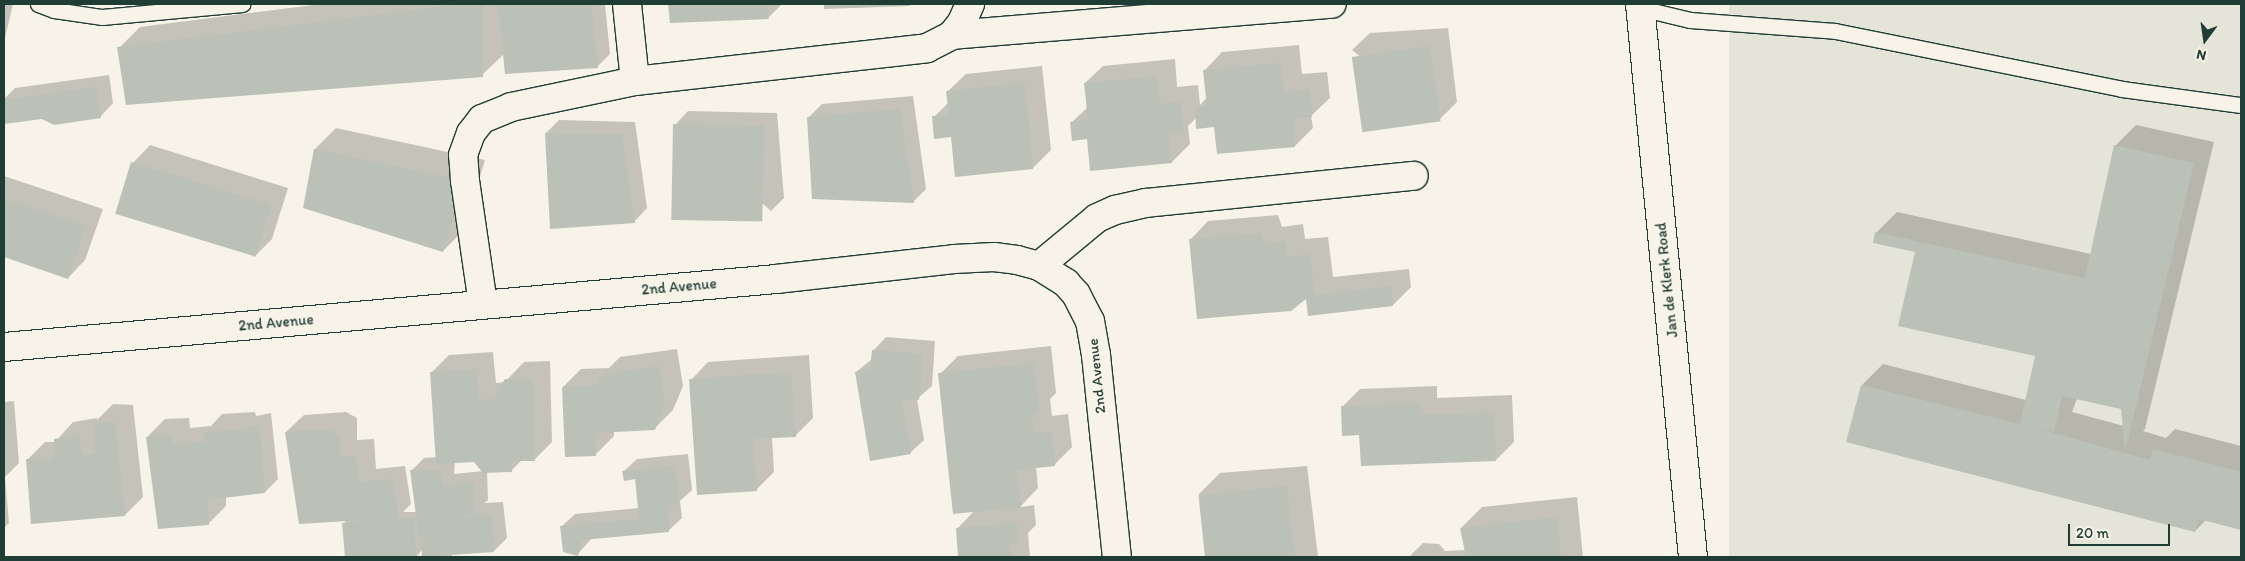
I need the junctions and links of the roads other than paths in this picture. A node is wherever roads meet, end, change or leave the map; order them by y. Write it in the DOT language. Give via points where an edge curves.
graph roads {
  1 [pos="38,4"];
  2 [pos="242,4"];
  3 [pos="627,4"];
  4 [pos="970,4"];
  5 [pos="1317,5"];
  6 [pos="1640,6"];
  7 [pos="952,35"];
  8 [pos="635,82"];
  9 [pos="2241,104"];
  10 [pos="1414,176"];
  11 [pos="1040,266"];
  12 [pos="483,304"];
  13 [pos="4,347"];
  14 [pos="1117,557"];
  15 [pos="1693,557"];
  1 -- 2 [label="lane" via="54,10 102,17"];
  3 -- 8 [label="street"];
  4 -- 7 [label="street"];
  5 -- 7 [label="street"];
  6 -- 9 [label="lane" via="1690,20 1836,31 2122,89"];
  6 -- 15 [label="street, Jan de Klerk Road"];
  7 -- 8 [label="street" via="927,48"];
  8 -- 12 [label="street" via="511,107 482,119 471,133 463,155"];
  10 -- 11 [label="street" via="1146,203 1115,210 1096,218"];
  11 -- 12 [label="street, 2nd Avenue" via="994,258 954,259 776,279"];
  11 -- 14 [label="street, 2nd Avenue" via="1056,275 1076,294 1092,328"];
  12 -- 13 [label="street, 2nd Avenue"];
}
